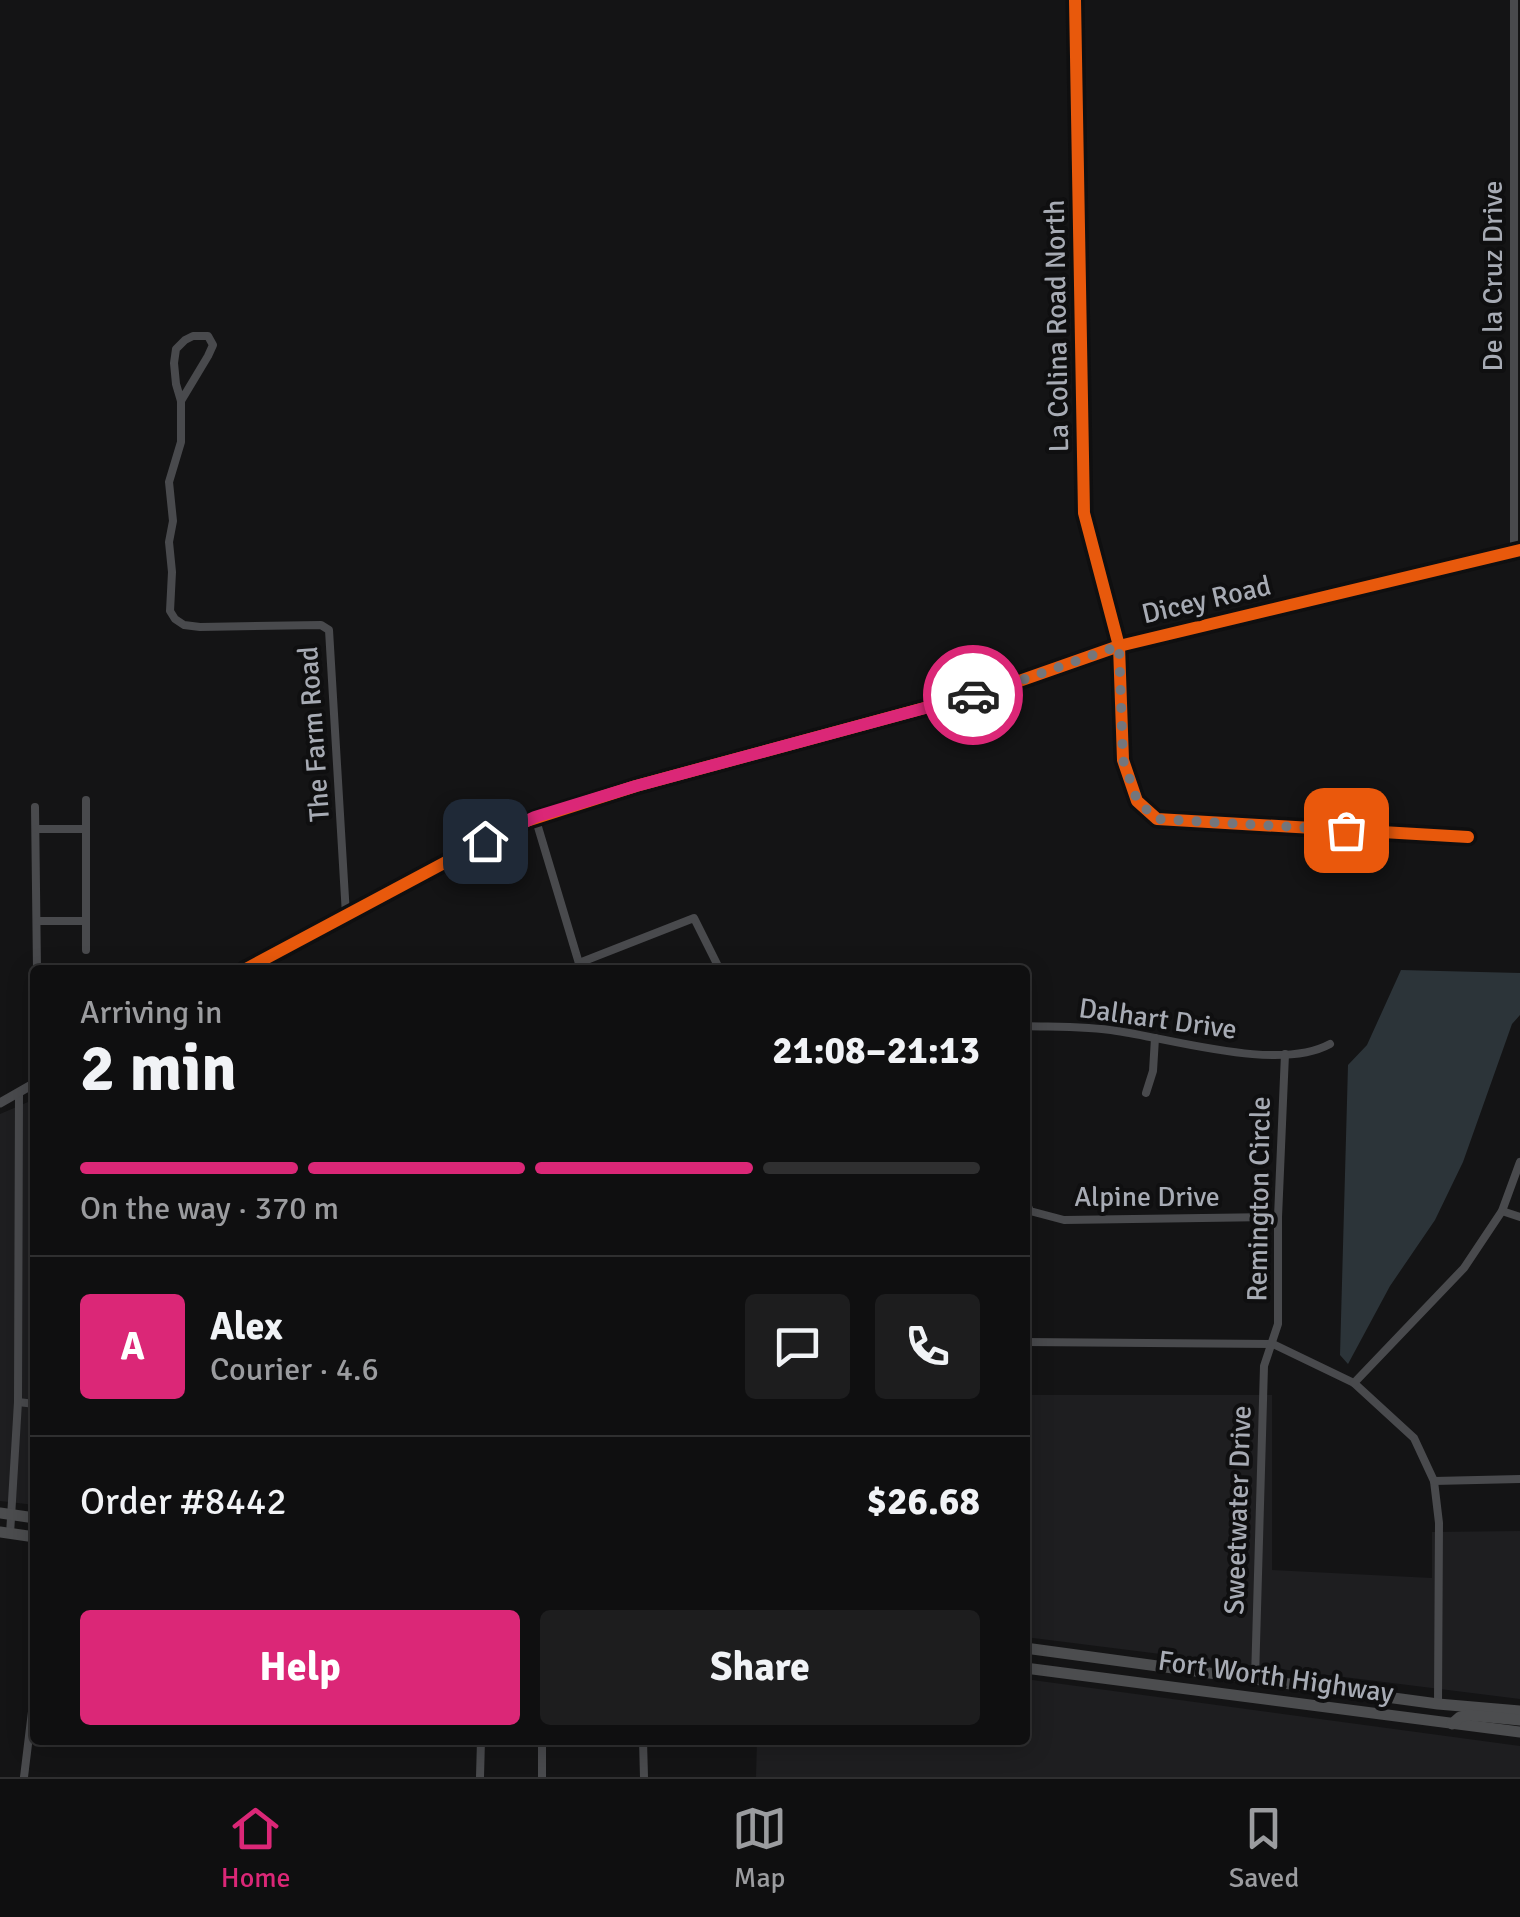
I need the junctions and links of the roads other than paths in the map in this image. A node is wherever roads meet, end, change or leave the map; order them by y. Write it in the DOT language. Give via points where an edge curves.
graph roads {
  1 [pos="1076,0"];
  2 [pos="1514,0"];
  3 [pos="181,400"];
  4 [pos="1517,551"];
  5 [pos="1119,646"];
  6 [pos="86,800"];
  7 [pos="36,807"];
  8 [pos="535,817"];
  9 [pos="36,829"];
  10 [pos="86,830"];
  11 [pos="1468,836"];
  12 [pos="346,915"];
  13 [pos="36,921"];
  14 [pos="86,921"];
  15 [pos="86,950"];
  16 [pos="37,965"];
  17 [pos="253,965"];
  18 [pos="580,965"];
  19 [pos="582,965"];
  20 [pos="718,965"];
  21 [pos="1030,1026"];
  22 [pos="1155,1038"];
  23 [pos="1330,1044"];
  24 [pos="1285,1054"];
  25 [pos="30,1086"];
  26 [pos="20,1093"];
  27 [pos="1146,1093"];
  28 [pos="0,1103"];
  29 [pos="1520,1162"];
  30 [pos="1030,1210"];
  31 [pos="1502,1211"];
  32 [pos="1278,1217"];
  33 [pos="1520,1218"];
  34 [pos="1030,1342"];
  35 [pos="1272,1344"];
  36 [pos="1354,1383"];
  37 [pos="18,1402"];
  38 [pos="30,1403"];
  39 [pos="1520,1479"];
  40 [pos="1434,1481"];
  41 [pos="6,1514"];
  42 [pos="5,1533"];
  43 [pos="30,1536"];
  44 [pos="1030,1649"];
  45 [pos="1068,1654"];
  46 [pos="1030,1669"];
  47 [pos="1178,1670"];
  48 [pos="1065,1673"];
  49 [pos="1255,1679"];
  50 [pos="1176,1688"];
  51 [pos="1438,1704"];
  52 [pos="1346,1710"];
  53 [pos="1520,1711"];
  54 [pos="1520,1720"];
  55 [pos="1452,1724"];
  56 [pos="30,1728"];
  57 [pos="1520,1732"];
  58 [pos="481,1745"];
  59 [pos="542,1745"];
  60 [pos="643,1745"];
  61 [pos="24,1777"];
  62 [pos="480,1777"];
  63 [pos="542,1777"];
  64 [pos="644,1777"];
  1 -- 5 [label="street, La Colina Road North" via="1084,513"];
  2 -- 4 [label="street, De la Cruz Drive"];
  3 -- 3 [label="street, The Farm Road" via="176,349 193,336 208,336 213,345"];
  3 -- 12 [label="street, The Farm Road" via="181,442 169,482 170,611 184,625 200,627 328,630"];
  4 -- 5 [label="street, Dicey Road"];
  5 -- 8 [label="street, Dicey Road" via="1002,687"];
  5 -- 11 [label="street, La Colina Road North" via="1123,760 1137,800 1156,819"];
  6 -- 10 [label="street"];
  7 -- 9 [label="street"];
  8 -- 12 [label="street, Dicey Road"];
  8 -- 18 [label="street"];
  9 -- 10 [label="street"];
  9 -- 13 [label="street"];
  10 -- 14 [label="street"];
  12 -- 17 [label="street, Dicey Road"];
  13 -- 14 [label="street"];
  13 -- 16 [label="street"];
  14 -- 15 [label="street"];
  19 -- 20 [label="street" via="694,918"];
  21 -- 22 [label="street, Dalhart Drive"];
  22 -- 24 [label="street, Dalhart Drive" via="1231,1053"];
  22 -- 27 [label="street"];
  23 -- 24 [label="street, Dalhart Drive"];
  24 -- 32 [label="street, Remington Circle"];
  25 -- 26 [label="street"];
  26 -- 28 [label="street"];
  26 -- 37 [label="street"];
  29 -- 31 [label="street"];
  30 -- 32 [label="street, Alpine Drive" via="1064,1220"];
  31 -- 33 [label="street"];
  31 -- 36 [label="street" via="1464,1268"];
  32 -- 35 [label="street, Remington Circle" via="1278,1324"];
  34 -- 35 [label="street"];
  35 -- 36 [label="street"];
  35 -- 49 [label="street, Sweetwater Drive" via="1264,1366"];
  36 -- 40 [label="street" via="1414,1438"];
  37 -- 38 [label="street"];
  37 -- 41 [label="street"];
  39 -- 40 [label="street"];
  40 -- 51 [label="street"];
  41 -- 42 [label="street"];
  42 -- 43 [label="main road"];
  44 -- 45 [label="main road, Fort Worth Highway"];
  45 -- 47 [label="main road, Fort Worth Highway"];
  45 -- 48 [label="main road"];
  46 -- 48 [label="main road, Fort Worth Highway"];
  47 -- 49 [label="main road, Fort Worth Highway"];
  47 -- 50 [label="main road"];
  48 -- 50 [label="main road, Fort Worth Highway"];
  49 -- 51 [label="main road, Fort Worth Highway"];
  50 -- 52 [label="main road, Fort Worth Highway"];
  51 -- 52 [label="main road" via="1432,1712 1356,1705"];
  51 -- 53 [label="main road, Fort Worth Highway"];
  52 -- 55 [label="main road, Fort Worth Highway"];
  54 -- 55 [label="main road" via="1468,1715"];
  55 -- 57 [label="main road, Fort Worth Highway"];
  56 -- 61 [label="street"];
  58 -- 62 [label="street"];
  59 -- 63 [label="street"];
  60 -- 64 [label="street"];
}
